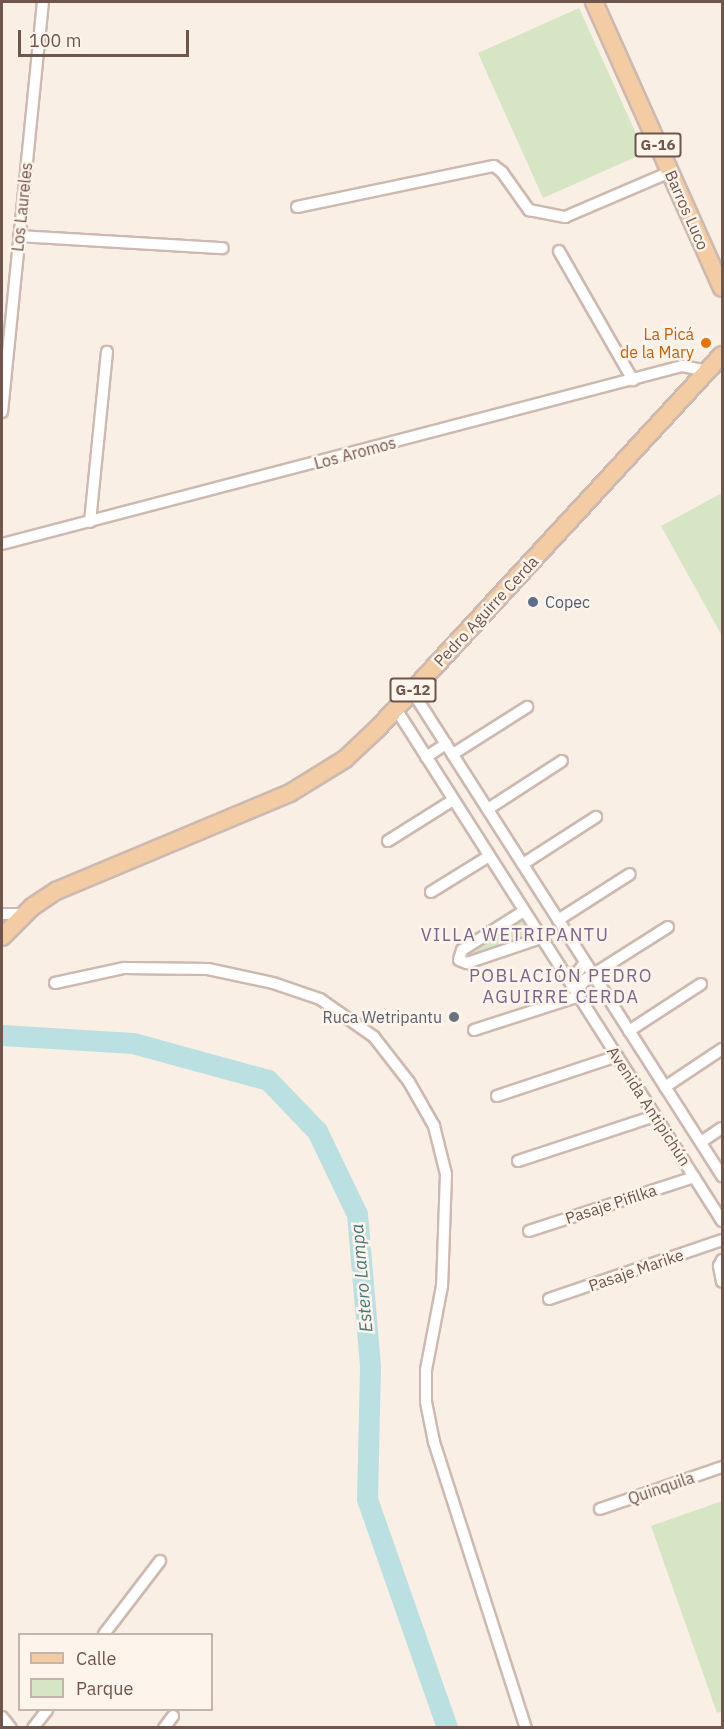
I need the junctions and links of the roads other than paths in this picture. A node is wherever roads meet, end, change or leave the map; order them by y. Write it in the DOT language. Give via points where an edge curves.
graph roads {
  1 [pos="43,2"];
  2 [pos="594,2"];
  3 [pos="670,172"];
  4 [pos="297,207"];
  5 [pos="20,236"];
  6 [pos="223,248"];
  7 [pos="559,251"];
  8 [pos="723,288"];
  9 [pos="107,352"];
  10 [pos="723,355"];
  11 [pos="715,372"];
  12 [pos="633,380"];
  13 [pos="2,406"];
  14 [pos="2,412"];
  15 [pos="90,522"];
  16 [pos="2,544"];
  17 [pos="412,691"];
  18 [pos="527,707"];
  19 [pos="396,709"];
  20 [pos="446,744"];
  21 [pos="453,754"];
  22 [pos="426,757"];
  23 [pos="562,761"];
  24 [pos="453,800"];
  25 [pos="488,809"];
  26 [pos="596,817"];
  27 [pos="388,842"];
  28 [pos="489,855"];
  29 [pos="523,864"];
  30 [pos="630,874"];
  31 [pos="430,892"];
  32 [pos="524,911"];
  33 [pos="2,914"];
  34 [pos="23,914"];
  35 [pos="558,920"];
  36 [pos="668,927"];
  37 [pos="2,937"];
  38 [pos="542,938"];
  39 [pos="585,962"];
  40 [pos="565,975"];
  41 [pos="594,976"];
  42 [pos="54,983"];
  43 [pos="701,984"];
  44 [pos="577,993"];
  45 [pos="474,1030"];
  46 [pos="629,1030"];
  47 [pos="723,1049"];
  48 [pos="617,1056"];
  49 [pos="665,1086"];
  50 [pos="497,1096"];
  51 [pos="655,1116"];
  52 [pos="723,1128"];
  53 [pos="701,1142"];
  54 [pos="518,1161"];
  55 [pos="723,1176"];
  56 [pos="694,1177"];
  57 [pos="723,1221"];
  58 [pos="529,1231"];
  59 [pos="723,1240"];
  60 [pos="722,1261"];
  61 [pos="723,1282"];
  62 [pos="549,1299"];
  63 [pos="723,1467"];
  64 [pos="600,1509"];
  65 [pos="160,1562"];
  66 [pos="106,1633"];
  67 [pos="46,1711"];
  68 [pos="173,1716"];
  69 [pos="2,1717"];
  70 [pos="11,1728"];
  71 [pos="33,1728"];
  72 [pos="164,1728"];
  73 [pos="526,1728"];
  1 -- 5 [label="street, Los Laureles"];
  2 -- 3 [label="main road, Barros Luco / G-16"];
  3 -- 4 [label="street" via="565,217 529,210 494,166"];
  3 -- 8 [label="main road, Barros Luco / G-16"];
  5 -- 6 [label="street, Los Laureles"];
  5 -- 13 [label="street, Los Laureles"];
  7 -- 12 [label="street"];
  9 -- 15 [label="street"];
  10 -- 11 [label="main road, Pedro Aguirre Cerda / G-12"];
  11 -- 12 [label="street, Los Aromos" via="687,365"];
  11 -- 17 [label="main road, Pedro Aguirre Cerda / G-12"];
  12 -- 15 [label="street, Los Aromos"];
  13 -- 14 [label="street, Los Laureles"];
  15 -- 16 [label="street, Los Aromos"];
  17 -- 19 [label="main road, Pedro Aguirre Cerda / G-12"];
  17 -- 20 [label="street, Avenida Antipichún"];
  18 -- 21 [label="street"];
  19 -- 22 [label="street, Avenida Antipichún"];
  19 -- 34 [label="main road, Pedro Aguirre Cerda / G-12" via="353,752 306,785 66,886"];
  20 -- 21 [label="street, Avenida Antipichún"];
  20 -- 22 [label="street"];
  21 -- 25 [label="street, Avenida Antipichún"];
  22 -- 24 [label="street, Avenida Antipichún"];
  23 -- 25 [label="street"];
  24 -- 27 [label="street"];
  24 -- 28 [label="street, Avenida Antipichún"];
  25 -- 29 [label="street, Avenida Antipichún"];
  26 -- 29 [label="street"];
  28 -- 31 [label="street"];
  28 -- 32 [label="street, Avenida Antipichún"];
  29 -- 35 [label="street, Avenida Antipichún"];
  30 -- 35 [label="street"];
  32 -- 38 [label="street, Avenida Antipichún"];
  32 -- 38 [label="street" via="462,950 459,960 467,963"];
  33 -- 34 [label="street"];
  34 -- 37 [label="main road, G-12"];
  35 -- 39 [label="street, Avenida Antipichún"];
  36 -- 41 [label="street"];
  38 -- 40 [label="street, Avenida Antipichún"];
  39 -- 40 [label="street" via="578,972"];
  39 -- 41 [label="street, Avenida Antipichún"];
  40 -- 44 [label="street, Avenida Antipichún"];
  41 -- 44 [label="street"];
  41 -- 46 [label="street, Avenida Antipichún"];
  42 -- 73 [label="street" via="124,968 208,969 273,983 320,999 374,1037 409,1082 434,1126 446,1174 442,1286 426,1370 426,1402 434,1442"];
  43 -- 46 [label="street"];
  44 -- 45 [label="street"];
  44 -- 48 [label="street, Avenida Antipichún"];
  46 -- 49 [label="street, Avenida Antipichún"];
  47 -- 49 [label="street"];
  48 -- 50 [label="street"];
  48 -- 51 [label="street, Avenida Antipichún"];
  49 -- 53 [label="street, Avenida Antipichún"];
  51 -- 54 [label="street"];
  51 -- 56 [label="street, Avenida Antipichún"];
  52 -- 53 [label="street"];
  53 -- 55 [label="street, Avenida Antipichún"];
  56 -- 57 [label="street, Avenida Antipichún"];
  56 -- 58 [label="street, Pasaje Pifilka"];
  59 -- 62 [label="street, Pasaje Marike"];
  60 -- 61 [label="street"];
  63 -- 64 [label="street, Quinquila"];
  65 -- 66 [label="street"];
  67 -- 71 [label="street"];
  68 -- 72 [label="street"];
  69 -- 70 [label="street"];
}
